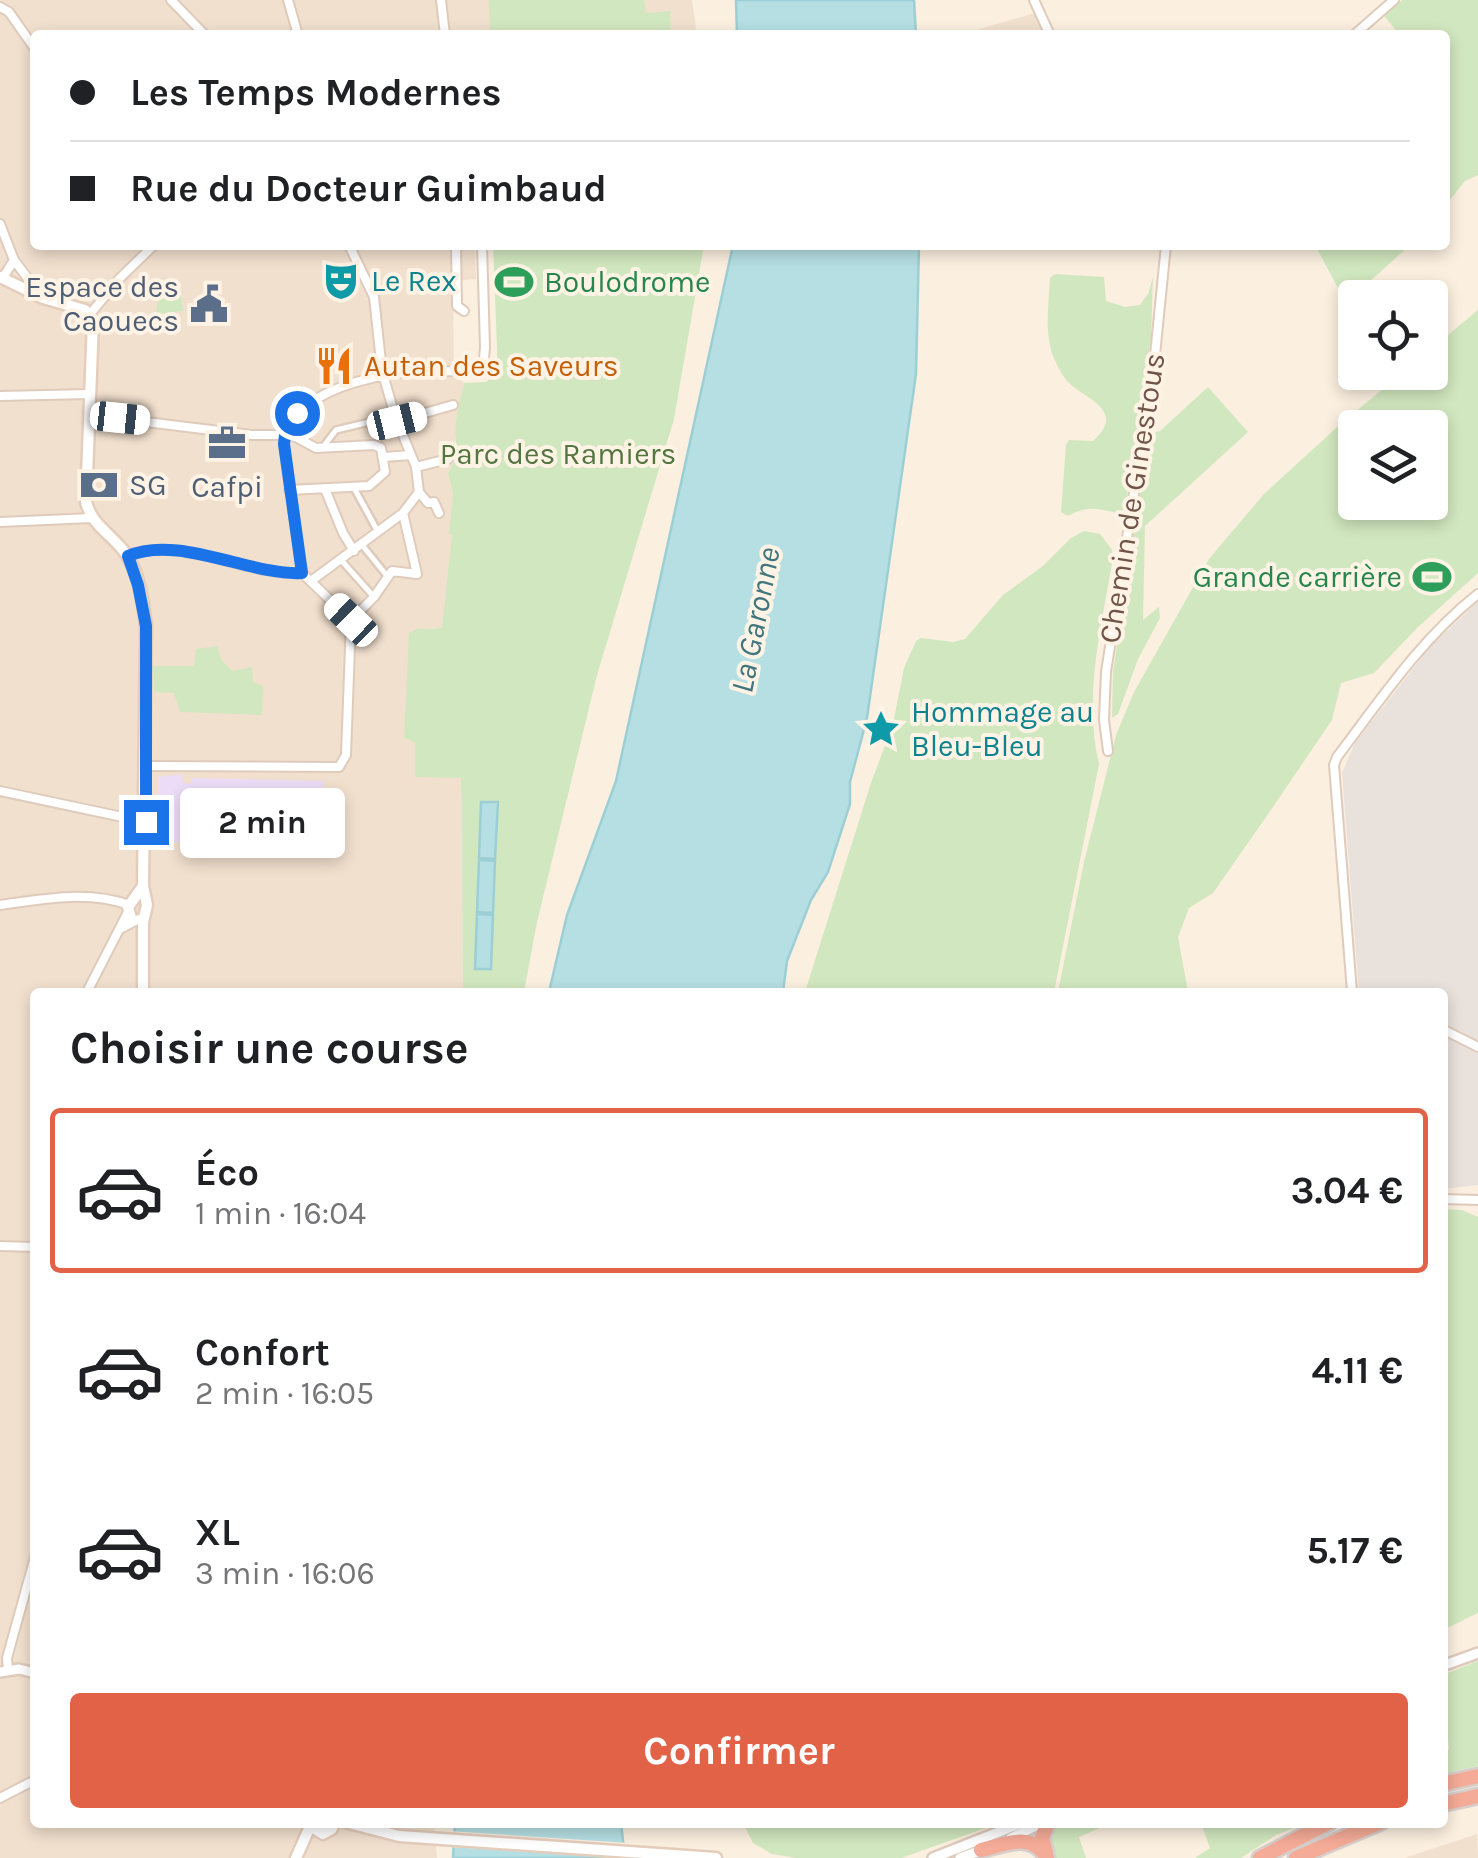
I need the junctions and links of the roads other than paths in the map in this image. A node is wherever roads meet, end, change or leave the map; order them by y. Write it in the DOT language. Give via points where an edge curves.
graph roads {
  1 [pos="5,0"];
  2 [pos="170,0"];
  3 [pos="288,0"];
  4 [pos="442,0"];
  5 [pos="1034,0"];
  6 [pos="1394,0"];
  7 [pos="0,7"];
  8 [pos="200,30"];
  9 [pos="297,30"];
  10 [pos="444,30"];
  11 [pos="1048,30"];
  12 [pos="1360,30"];
  13 [pos="30,42"];
  14 [pos="0,224"];
  15 [pos="149,250"];
  16 [pos="351,250"];
  17 [pos="456,250"];
  18 [pos="482,250"];
  19 [pos="1166,250"];
  20 [pos="14,260"];
  21 [pos="1,278"];
  22 [pos="29,280"];
  23 [pos="464,311"];
  24 [pos="90,314"];
  25 [pos="384,376"];
  26 [pos="90,394"];
  27 [pos="0,396"];
  28 [pos="453,404"];
  29 [pos="93,416"];
  30 [pos="396,419"];
  31 [pos="284,436"];
  32 [pos="321,449"];
  33 [pos="412,455"];
  34 [pos="384,457"];
  35 [pos="448,459"];
  36 [pos="416,467"];
  37 [pos="354,488"];
  38 [pos="325,489"];
  39 [pos="289,490"];
  40 [pos="418,492"];
  41 [pos="402,513"];
  42 [pos="439,513"];
  43 [pos="92,518"];
  44 [pos="0,522"];
  45 [pos="378,533"];
  46 [pos="358,548"];
  47 [pos="128,556"];
  48 [pos="341,560"];
  49 [pos="302,573"];
  50 [pos="388,577"];
  51 [pos="311,581"];
  52 [pos="1478,594"];
  53 [pos="374,597"];
  54 [pos="351,620"];
  55 [pos="1108,751"];
  56 [pos="146,766"];
  57 [pos="0,792"];
  58 [pos="146,822"];
  59 [pos="0,905"];
  60 [pos="136,912"];
  61 [pos="89,988"];
  62 [pos="142,988"];
  63 [pos="1352,988"];
  64 [pos="1448,1031"];
  65 [pos="1478,1047"];
  66 [pos="1448,1199"];
  67 [pos="1478,1200"];
  68 [pos="0,1246"];
  69 [pos="30,1247"];
  70 [pos="30,1575"];
  71 [pos="1478,1653"];
  72 [pos="1448,1664"];
  73 [pos="4,1671"];
  74 [pos="30,1673"];
  75 [pos="1478,1776"];
  76 [pos="30,1783"];
  77 [pos="1448,1783"];
  78 [pos="1478,1796"];
  79 [pos="0,1798"];
  80 [pos="1448,1803"];
  81 [pos="309,1828"];
  82 [pos="364,1828"];
  83 [pos="1009,1828"];
  84 [pos="1032,1828"];
  85 [pos="1044,1828"];
  86 [pos="1318,1828"];
  87 [pos="1366,1828"];
  88 [pos="328,1829"];
  89 [pos="302,1845"];
  90 [pos="981,1850"];
  91 [pos="1046,1856"];
  92 [pos="296,1858"];
  93 [pos="716,1858"];
  94 [pos="933,1858"];
  95 [pos="960,1858"];
  96 [pos="1260,1858"];
  97 [pos="1296,1858"];
  1 -- 7 [label="street"];
  2 -- 8 [label="street"];
  3 -- 9 [label="street"];
  4 -- 10 [label="street"];
  5 -- 11 [label="street"];
  6 -- 12 [label="street"];
  7 -- 13 [label="street"];
  14 -- 20 [label="street"];
  15 -- 24 [label="street"];
  16 -- 25 [label="street" via="374,297"];
  17 -- 23 [label="street" via="457,306"];
  18 -- 25 [label="street" via="482,372"];
  19 -- 55 [label="street, Chemin de Ginestous" via="1106,672"];
  20 -- 21 [label="street"];
  20 -- 22 [label="street"];
  21 -- 24 [label="main road"];
  24 -- 26 [label="main road"];
  25 -- 30 [label="street"];
  25 -- 31 [label="street" via="328,394 297,413"];
  26 -- 27 [label="street"];
  26 -- 29 [label="main road"];
  28 -- 30 [label="street"];
  29 -- 31 [label="street"];
  29 -- 43 [label="main road" via="86,494"];
  30 -- 32 [label="street" via="336,430"];
  30 -- 33 [label="street"];
  31 -- 32 [label="street"];
  31 -- 39 [label="street"];
  32 -- 34 [label="street" via="374,445"];
  33 -- 34 [label="street"];
  33 -- 36 [label="street"];
  34 -- 37 [label="street" via="382,478"];
  35 -- 36 [label="street"];
  36 -- 40 [label="street"];
  37 -- 38 [label="street"];
  37 -- 45 [label="street"];
  38 -- 39 [label="street"];
  38 -- 46 [label="street" via="343,533"];
  39 -- 49 [label="street"];
  40 -- 41 [label="street"];
  40 -- 42 [label="street"];
  41 -- 45 [label="street"];
  41 -- 50 [label="street" via="417,574 397,569"];
  43 -- 44 [label="street"];
  43 -- 47 [label="main road"];
  45 -- 46 [label="street"];
  46 -- 48 [label="street"];
  46 -- 50 [label="street"];
  47 -- 49 [label="street" via="200,554"];
  47 -- 56 [label="main road" via="146,626"];
  48 -- 51 [label="street"];
  48 -- 53 [label="street"];
  49 -- 51 [label="street"];
  50 -- 53 [label="street"];
  51 -- 54 [label="street"];
  52 -- 63 [label="street" via="1420,649 1334,764"];
  53 -- 54 [label="street"];
  54 -- 56 [label="street" via="346,755 339,767"];
  56 -- 58 [label="main road"];
  57 -- 58 [label="street"];
  58 -- 60 [label="main road"];
  59 -- 60 [label="street" via="88,897"];
  60 -- 61 [label="street" via="120,928"];
  60 -- 62 [label="main road"];
  64 -- 65 [label="street"];
  66 -- 67 [label="street"];
  68 -- 69 [label="street"];
  70 -- 73 [label="street"];
  71 -- 72 [label="street"];
  73 -- 74 [label="street"];
  75 -- 77 [label="highway"];
  76 -- 79 [label="street"];
  78 -- 80 [label="highway"];
  81 -- 89 [label="main road"];
  82 -- 93 [label="main road" via="399,1836"];
  83 -- 94 [label="street"];
  84 -- 90 [label="street"];
  85 -- 91 [label="highway"];
  86 -- 96 [label="highway"];
  87 -- 97 [label="highway"];
  88 -- 89 [label="main road"];
  89 -- 92 [label="main road"];
  90 -- 91 [label="highway" via="1020,1840"];
  90 -- 95 [label="street"];
}
